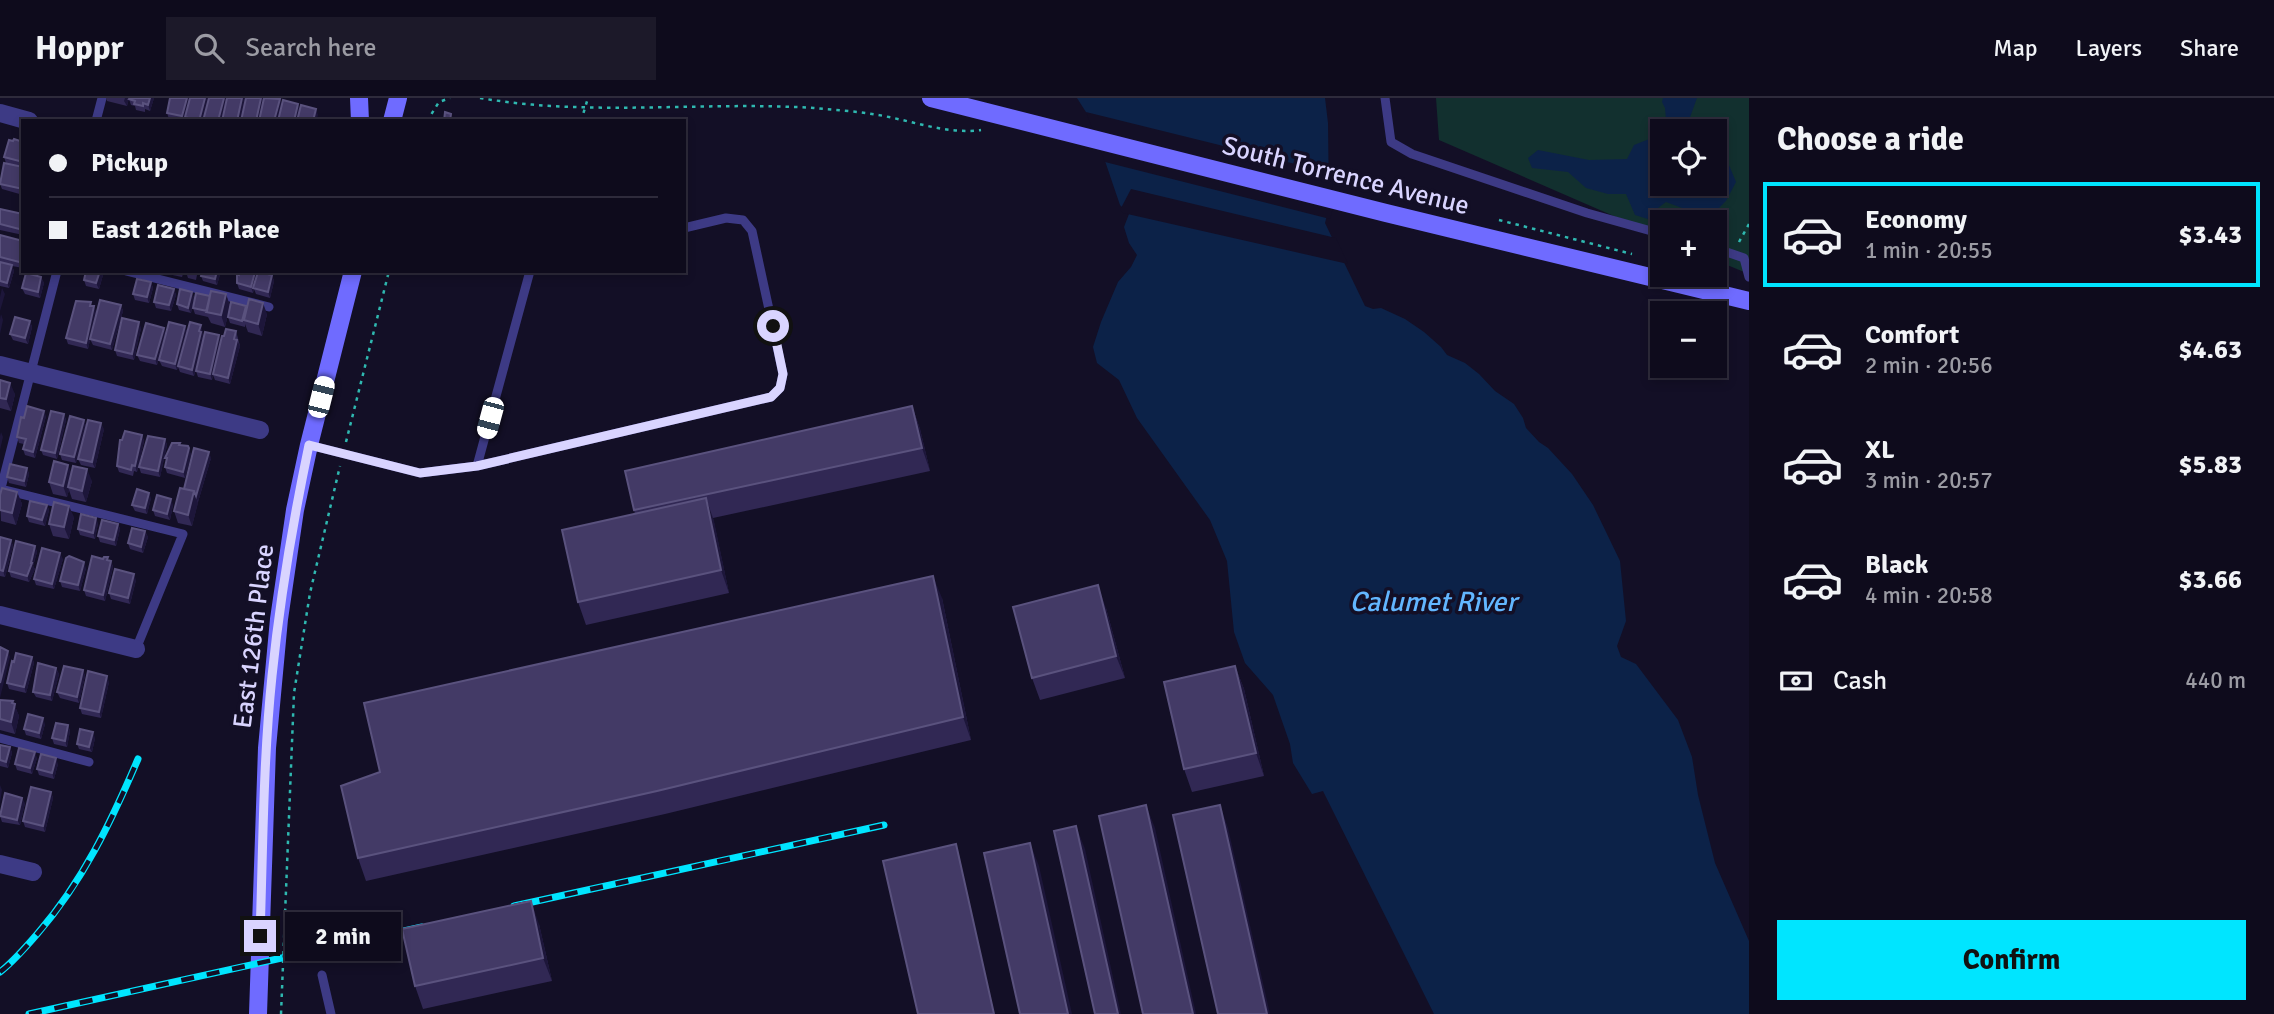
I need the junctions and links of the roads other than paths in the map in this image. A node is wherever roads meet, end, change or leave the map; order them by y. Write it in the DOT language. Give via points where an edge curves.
graph roads {
  1 [pos="102,98"];
  2 [pos="359,98"];
  3 [pos="398,98"];
  4 [pos="931,98"];
  5 [pos="1385,98"];
  6 [pos="0,113"];
  7 [pos="22,119"];
  8 [pos="97,119"];
  9 [pos="360,119"];
  10 [pos="393,119"];
  11 [pos="686,228"];
  12 [pos="1650,231"];
  13 [pos="1727,252"];
  14 [pos="56,273"];
  15 [pos="134,273"];
  16 [pos="352,273"];
  17 [pos="529,273"];
  18 [pos="1749,277"];
  19 [pos="1749,301"];
  20 [pos="269,307"];
  21 [pos="0,365"];
  22 [pos="31,372"];
  23 [pos="260,430"];
  24 [pos="309,445"];
  25 [pos="477,466"];
  26 [pos="0,491"];
  27 [pos="0,615"];
  28 [pos="136,649"];
  29 [pos="0,738"];
  30 [pos="89,762"];
  31 [pos="0,864"];
  32 [pos="33,872"];
  33 [pos="322,975"];
  34 [pos="258,1014"];
  35 [pos="331,1014"];
  1 -- 8 [label="lane"];
  2 -- 9 [label="main road"];
  3 -- 10 [label="main road"];
  4 -- 19 [label="main road, South Torrence Avenue"];
  5 -- 12 [label="lane" via="1391,142 1412,154"];
  6 -- 7 [label="street"];
  11 -- 25 [label="lane" via="726,218 743,220 752,231 783,374 780,388 771,397"];
  13 -- 18 [label="lane" via="1744,258"];
  14 -- 22 [label="lane"];
  15 -- 20 [label="lane"];
  16 -- 24 [label="main road, East 126th Place"];
  17 -- 25 [label="lane"];
  21 -- 22 [label="street"];
  22 -- 23 [label="street"];
  22 -- 26 [label="lane"];
  24 -- 25 [label="lane" via="420,473"];
  24 -- 34 [label="main road, East 126th Place" via="295,510 272,678"];
  26 -- 28 [label="lane" via="183,534"];
  27 -- 28 [label="street"];
  29 -- 30 [label="lane"];
  31 -- 32 [label="street"];
  33 -- 35 [label="lane"];
}
